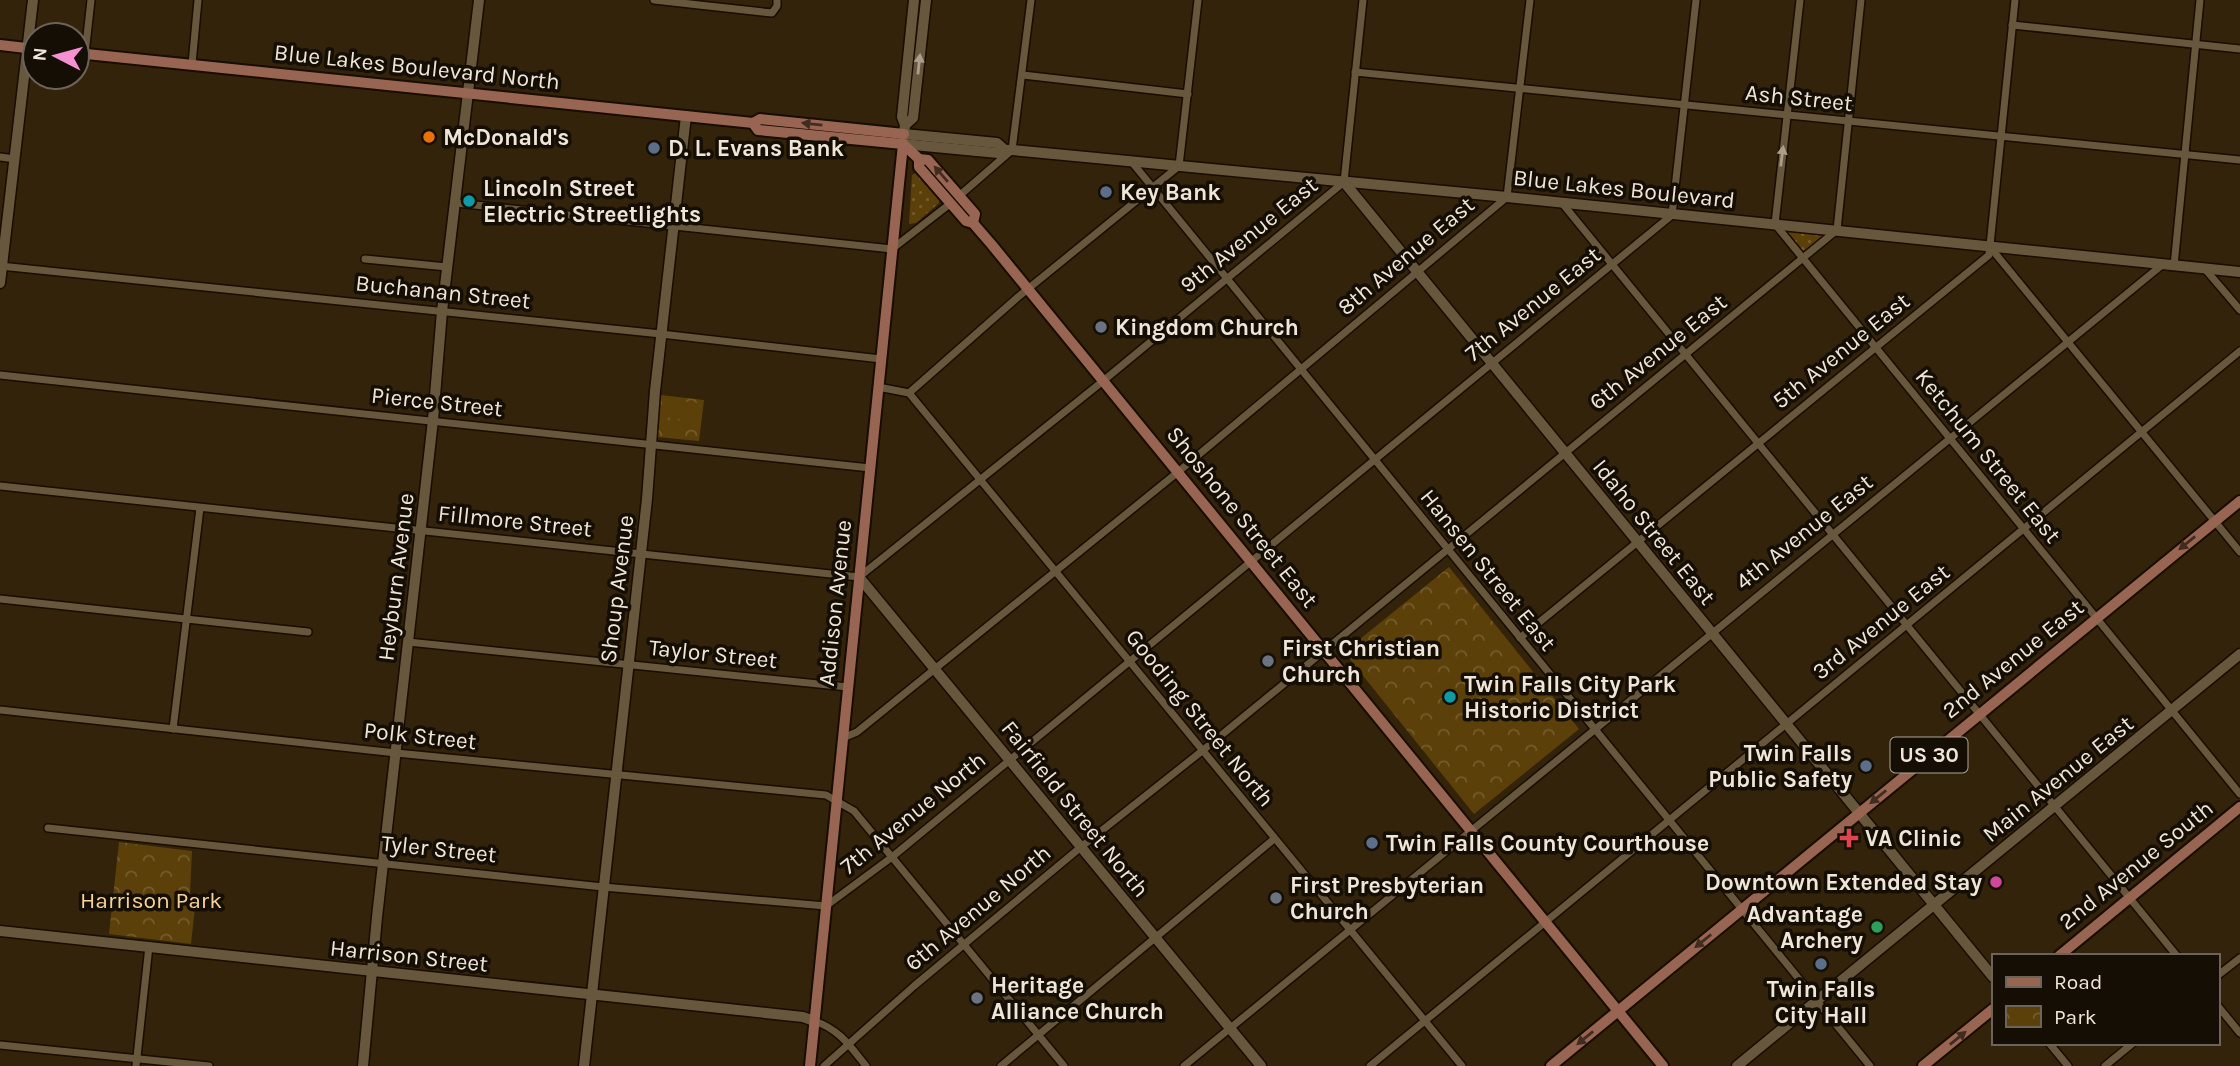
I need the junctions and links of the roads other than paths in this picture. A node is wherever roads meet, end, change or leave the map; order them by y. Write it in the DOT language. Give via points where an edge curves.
graph roads {
  1 [pos="33,0"];
  2 [pos="91,0"];
  3 [pos="198,0"];
  4 [pos="479,0"];
  5 [pos="654,0"];
  6 [pos="778,0"];
  7 [pos="914,0"];
  8 [pos="926,0"];
  9 [pos="1031,0"];
  10 [pos="1198,0"];
  11 [pos="1363,0"];
  12 [pos="1530,0"];
  13 [pos="1696,0"];
  14 [pos="1800,0"];
  15 [pos="1861,0"];
  16 [pos="2015,0"];
  17 [pos="2200,0"];
  18 [pos="33,21"];
  19 [pos="87,21"];
  20 [pos="2012,25"];
  21 [pos="2194,43"];
  22 [pos="0,45"];
  23 [pos="21,47"];
  24 [pos="2240,49"];
  25 [pos="91,54"];
  26 [pos="192,64"];
  27 [pos="1355,72"];
  28 [pos="1023,75"];
  29 [pos="1521,89"];
  30 [pos="25,91"];
  31 [pos="469,92"];
  32 [pos="1188,94"];
  33 [pos="1685,106"];
  34 [pos="686,116"];
  35 [pos="1787,116"];
  36 [pos="1849,122"];
  37 [pos="904,135"];
  38 [pos="2001,135"];
  39 [pos="1008,150"];
  40 [pos="2185,154"];
  41 [pos="0,157"];
  42 [pos="15,159"];
  43 [pos="2240,160"];
  44 [pos="1131,161"];
  45 [pos="1179,166"];
  46 [pos="1344,182"];
  47 [pos="1153,188"];
  48 [pos="1507,197"];
  49 [pos="955,199"];
  50 [pos="456,203"];
  51 [pos="1562,203"];
  52 [pos="1672,215"];
  53 [pos="1775,224"];
  54 [pos="674,225"];
  55 [pos="1837,230"];
  56 [pos="1990,247"];
  57 [pos="892,249"];
  58 [pos="1803,258"];
  59 [pos="365,259"];
  60 [pos="1612,264"];
  61 [pos="2162,265"];
  62 [pos="1,266"];
  63 [pos="2174,266"];
  64 [pos="447,267"];
  65 [pos="2205,269"];
  66 [pos="1417,272"];
  67 [pos="2240,272"];
  68 [pos="1227,278"];
  69 [pos="0,283"];
  70 [pos="1028,288"];
  71 [pos="2240,310"];
  72 [pos="442,311"];
  73 [pos="661,334"];
  74 [pos="2067,343"];
  75 [pos="1876,348"];
  76 [pos="2240,351"];
  77 [pos="1685,355"];
  78 [pos="881,359"];
  79 [pos="1491,363"];
  80 [pos="1300,369"];
  81 [pos="0,375"];
  82 [pos="1103,380"];
  83 [pos="878,387"];
  84 [pos="909,393"];
  85 [pos="433,420"];
  86 [pos="2141,432"];
  87 [pos="1949,439"];
  88 [pos="651,444"];
  89 [pos="1759,444"];
  90 [pos="1565,454"];
  91 [pos="1374,460"];
  92 [pos="870,468"];
  93 [pos="1178,472"];
  94 [pos="981,480"];
  95 [pos="0,486"];
  96 [pos="2240,501"];
  97 [pos="200,508"];
  98 [pos="2214,521"];
  99 [pos="420,530"];
  100 [pos="2023,530"];
  101 [pos="1832,534"];
  102 [pos="1638,543"];
  103 [pos="1447,549"];
  104 [pos="2240,552"];
  105 [pos="640,553"];
  106 [pos="1251,561"];
  107 [pos="1055,571"];
  108 [pos="859,577"];
  109 [pos="0,599"];
  110 [pos="2095,619"];
  111 [pos="186,621"];
  112 [pos="1906,626"];
  113 [pos="308,632"];
  114 [pos="1712,633"];
  115 [pos="1520,638"];
  116 [pos="408,642"];
  117 [pos="1323,650"];
  118 [pos="2240,654"];
  119 [pos="1128,660"];
  120 [pos="627,665"];
  121 [pos="935,669"];
  122 [pos="848,687"];
  123 [pos="0,710"];
  124 [pos="2171,711"];
  125 [pos="1979,714"];
  126 [pos="1786,724"];
  127 [pos="173,729"];
  128 [pos="1594,729"];
  129 [pos="843,738"];
  130 [pos="1202,751"];
  131 [pos="396,753"];
  132 [pos="1009,759"];
  133 [pos="615,776"];
  134 [pos="2240,794"];
  135 [pos="837,800"];
  136 [pos="2053,807"];
  137 [pos="2240,807"];
  138 [pos="1859,813"];
  139 [pos="1669,821"];
  140 [pos="48,828"];
  141 [pos="1471,830"];
  142 [pos="1274,839"];
  143 [pos="1081,847"];
  144 [pos="892,857"];
  145 [pos="384,862"];
  146 [pos="603,887"];
  147 [pos="2129,898"];
  148 [pos="826,906"];
  149 [pos="1934,906"];
  150 [pos="1741,910"];
  151 [pos="1546,922"];
  152 [pos="1349,930"];
  153 [pos="0,931"];
  154 [pos="1157,939"];
  155 [pos="964,944"];
  156 [pos="149,946"];
  157 [pos="2061,954"];
  158 [pos="2175,954"];
  159 [pos="2240,958"];
  160 [pos="371,972"];
  161 [pos="2219,974"];
  162 [pos="1992,976"];
  163 [pos="591,995"];
  164 [pos="1816,1001"];
  165 [pos="2219,1007"];
  166 [pos="1992,1010"];
  167 [pos="1619,1011"];
  168 [pos="814,1021"];
  169 [pos="1425,1021"];
  170 [pos="1230,1028"];
  171 [pos="2240,1033"];
  172 [pos="1039,1035"];
  173 [pos="849,1044"];
  174 [pos="0,1045"];
  175 [pos="2051,1045"];
  176 [pos="2131,1045"];
  177 [pos="136,1062"];
  178 [pos="209,1066"];
  179 [pos="363,1066"];
  180 [pos="584,1066"];
  181 [pos="810,1066"];
  182 [pos="824,1066"];
  183 [pos="866,1066"];
  184 [pos="1001,1066"];
  185 [pos="1064,1066"];
  186 [pos="1184,1066"];
  187 [pos="1261,1066"];
  188 [pos="1370,1066"];
  189 [pos="1462,1066"];
  190 [pos="1551,1066"];
  191 [pos="1663,1066"];
  192 [pos="1737,1066"];
  193 [pos="1870,1066"];
  194 [pos="1923,1066"];
  195 [pos="2067,1066"];
  196 [pos="2105,1066"];
  1 -- 18 [label="street"];
  2 -- 19 [label="street"];
  3 -- 26 [label="street"];
  4 -- 31 [label="street, Heyburn Avenue"];
  5 -- 6 [label="street" via="772,13"];
  7 -- 37 [label="street"];
  37 -- 8 [label="street, one-way" via="913,118"];
  9 -- 28 [label="street"];
  10 -- 32 [label="street"];
  11 -- 27 [label="street, 9th Avenue East"];
  12 -- 29 [label="street, 8th Avenue East"];
  13 -- 33 [label="street"];
  14 -- 35 [label="street"];
  15 -- 36 [label="street"];
  16 -- 20 [label="street"];
  17 -- 21 [label="street"];
  20 -- 21 [label="street"];
  20 -- 38 [label="street"];
  21 -- 24 [label="street"];
  21 -- 40 [label="street"];
  22 -- 23 [label="main road"];
  25 -- 26 [label="main road, Blue Lakes Boulevard North"];
  26 -- 31 [label="main road, Blue Lakes Boulevard North"];
  27 -- 29 [label="street, Ash Street"];
  27 -- 46 [label="street, 9th Avenue East"];
  28 -- 32 [label="street"];
  28 -- 39 [label="street"];
  29 -- 33 [label="street, Ash Street"];
  29 -- 48 [label="street, 8th Avenue East"];
  30 -- 42 [label="street"];
  31 -- 34 [label="main road, Blue Lakes Boulevard North"];
  31 -- 50 [label="street, Heyburn Avenue"];
  32 -- 45 [label="street"];
  33 -- 35 [label="street, Ash Street"];
  33 -- 52 [label="street"];
  34 -- 37 [label="main road, Blue Lakes Boulevard North" via="753,123 758,130"];
  34 -- 54 [label="street, Shoup Avenue"];
  35 -- 36 [label="street, Ash Street"];
  53 -- 35 [label="street, one-way"];
  36 -- 38 [label="street, Ash Street"];
  36 -- 55 [label="street"];
  37 -- 39 [label="street, Blue Lakes Boulevard" via="998,153"];
  37 -- 49 [label="main road, Shoshone Street East"];
  37 -- 57 [label="main road, Addison Avenue"];
  38 -- 40 [label="street, Ash Street"];
  38 -- 56 [label="street"];
  39 -- 44 [label="street, Blue Lakes Boulevard"];
  39 -- 49 [label="street"];
  40 -- 43 [label="street, Ash Street"];
  40 -- 63 [label="street"];
  41 -- 42 [label="street"];
  42 -- 62 [label="street"];
  44 -- 45 [label="street, Blue Lakes Boulevard"];
  44 -- 47 [label="street, Hansen Street East"];
  45 -- 46 [label="street, Blue Lakes Boulevard"];
  45 -- 47 [label="street"];
  46 -- 48 [label="street, Blue Lakes Boulevard"];
  46 -- 66 [label="street, Idaho Street East"];
  46 -- 68 [label="street, 9th Avenue East"];
  47 -- 68 [label="street, Hansen Street East"];
  47 -- 70 [label="street"];
  48 -- 51 [label="street, Blue Lakes Boulevard"];
  48 -- 66 [label="street, 8th Avenue East"];
  49 -- 57 [label="street"];
  49 -- 70 [label="main road, Shoshone Street East" via="975,214 973,223"];
  50 -- 54 [label="street"];
  50 -- 64 [label="street, Heyburn Avenue"];
  51 -- 52 [label="street, Blue Lakes Boulevard"];
  51 -- 60 [label="street"];
  52 -- 53 [label="street, Blue Lakes Boulevard"];
  52 -- 60 [label="street, 7th Avenue East"];
  53 -- 55 [label="street, Blue Lakes Boulevard"];
  53 -- 58 [label="street, Ketchum Street East"];
  54 -- 57 [label="street"];
  54 -- 73 [label="street, Shoup Avenue"];
  55 -- 56 [label="street, Blue Lakes Boulevard"];
  55 -- 58 [label="street, 6th Avenue East"];
  56 -- 61 [label="street, Blue Lakes Boulevard"];
  56 -- 74 [label="street"];
  56 -- 75 [label="street, 5th Avenue East" via="1989,255"];
  57 -- 78 [label="main road, Addison Avenue"];
  58 -- 75 [label="street, Ketchum Street East"];
  58 -- 77 [label="street, 6th Avenue East"];
  59 -- 64 [label="street"];
  60 -- 77 [label="street"];
  60 -- 79 [label="street, 7th Avenue East"];
  61 -- 63 [label="street, Blue Lakes Boulevard"];
  61 -- 74 [label="street, 4th Avenue East"];
  62 -- 69 [label="street"];
  62 -- 72 [label="street, Buchanan Street"];
  63 -- 65 [label="street, Blue Lakes Boulevard"];
  64 -- 72 [label="street, Heyburn Avenue"];
  65 -- 67 [label="street, Blue Lakes Boulevard"];
  65 -- 71 [label="street"];
  66 -- 79 [label="street, Idaho Street East"];
  66 -- 80 [label="street, 8th Avenue East"];
  68 -- 80 [label="street, Hansen Street East"];
  68 -- 82 [label="street, 9th Avenue East"];
  70 -- 82 [label="main road, Shoshone Street East"];
  70 -- 84 [label="street"];
  72 -- 73 [label="street, Buchanan Street"];
  72 -- 85 [label="street, Heyburn Avenue"];
  73 -- 78 [label="street, Buchanan Street"];
  73 -- 88 [label="street, Shoup Avenue"];
  74 -- 86 [label="street"];
  74 -- 87 [label="street, 4th Avenue East"];
  75 -- 87 [label="street, Ketchum Street East"];
  75 -- 89 [label="street, 5th Avenue East"];
  76 -- 86 [label="street, 3rd Avenue East"];
  77 -- 89 [label="street"];
  77 -- 90 [label="street, 6th Avenue East"];
  78 -- 83 [label="main road, Addison Avenue"];
  79 -- 90 [label="street, Idaho Street East"];
  79 -- 91 [label="street, 7th Avenue East"];
  80 -- 91 [label="street, Hansen Street East"];
  80 -- 93 [label="street, 8th Avenue East"];
  81 -- 85 [label="street, Pierce Street"];
  82 -- 93 [label="main road, Shoshone Street East"];
  82 -- 94 [label="street, 9th Avenue East"];
  83 -- 84 [label="street"];
  83 -- 92 [label="main road, Addison Avenue"];
  84 -- 94 [label="street, Gooding Street North"];
  85 -- 88 [label="street, Pierce Street"];
  85 -- 99 [label="street, Heyburn Avenue"];
  86 -- 98 [label="street"];
  86 -- 100 [label="street, 3rd Avenue East"];
  87 -- 100 [label="street, Ketchum Street East"];
  87 -- 101 [label="street, 4th Avenue East"];
  88 -- 92 [label="street, Pierce Street"];
  88 -- 105 [label="street, Shoup Avenue"];
  89 -- 101 [label="street"];
  89 -- 102 [label="street, 5th Avenue East"];
  90 -- 102 [label="street, Idaho Street East"];
  90 -- 103 [label="street, 6th Avenue East"];
  91 -- 103 [label="street, Hansen Street East"];
  91 -- 106 [label="street, 7th Avenue East"];
  92 -- 108 [label="main road, Addison Avenue"];
  93 -- 106 [label="main road, Shoshone Street East"];
  93 -- 107 [label="street, 8th Avenue East"];
  94 -- 107 [label="street, Gooding Street North"];
  94 -- 108 [label="street, 9th Avenue East"];
  95 -- 97 [label="street, Fillmore Street"];
  96 -- 98 [label="main road, 2nd Avenue East / US 30"];
  97 -- 99 [label="street, Fillmore Street"];
  97 -- 111 [label="street"];
  98 -- 104 [label="street"];
  98 -- 110 [label="main road, 2nd Avenue East / US 30, one-way"];
  99 -- 105 [label="street, Fillmore Street"];
  99 -- 116 [label="street, Heyburn Avenue"];
  100 -- 110 [label="street, Ketchum Street East"];
  100 -- 112 [label="street, 3rd Avenue East"];
  101 -- 112 [label="street"];
  101 -- 114 [label="street, 4th Avenue East"];
  102 -- 114 [label="street, Idaho Street East"];
  102 -- 115 [label="street, 5th Avenue East"];
  103 -- 115 [label="street, Hansen Street East"];
  103 -- 117 [label="street, 6th Avenue East"];
  105 -- 108 [label="street, Fillmore Street"];
  105 -- 120 [label="street, Shoup Avenue"];
  106 -- 117 [label="main road, Shoshone Street East"];
  106 -- 119 [label="street, 7th Avenue North"];
  107 -- 119 [label="street, Gooding Street North"];
  107 -- 121 [label="street, 8th Avenue East"];
  108 -- 121 [label="street, Fairfield Street North"];
  108 -- 122 [label="main road, Addison Avenue"];
  109 -- 111 [label="street"];
  110 -- 124 [label="street, Ketchum Street East"];
  110 -- 125 [label="main road, 2nd Avenue East / US 30"];
  111 -- 113 [label="street"];
  111 -- 127 [label="street"];
  112 -- 125 [label="street"];
  112 -- 126 [label="street, 3rd Avenue East"];
  114 -- 126 [label="street, Idaho Street East"];
  114 -- 128 [label="street, 4th Avenue East"];
  115 -- 128 [label="street, Hansen Street East"];
  116 -- 120 [label="street, Taylor Street"];
  116 -- 131 [label="street, Heyburn Avenue"];
  117 -- 130 [label="street, 6th Avenue North"];
  117 -- 141 [label="main road, Shoshone Street East"];
  118 -- 124 [label="street, Main Avenue East"];
  119 -- 130 [label="street, Gooding Street North"];
  119 -- 132 [label="street, 7th Avenue North"];
  120 -- 122 [label="street, Taylor Street"];
  120 -- 133 [label="street, Shoup Avenue"];
  121 -- 129 [label="street, 8th Avenue East" via="857,732"];
  121 -- 132 [label="street, Fairfield Street North"];
  122 -- 129 [label="main road, Addison Avenue"];
  123 -- 127 [label="street, Polk Street"];
  124 -- 134 [label="street, Ketchum Street East"];
  124 -- 136 [label="street, Main Avenue East"];
  125 -- 136 [label="street"];
  125 -- 138 [label="main road, 2nd Avenue East / US 30, one-way"];
  126 -- 138 [label="street, Idaho Street East"];
  126 -- 139 [label="street, 3rd Avenue East"];
  127 -- 131 [label="street, Polk Street"];
  128 -- 139 [label="street, Hansen Street East"];
  128 -- 141 [label="street, 4th Avenue East"];
  129 -- 135 [label="main road, Addison Avenue"];
  130 -- 142 [label="street, Gooding Street North"];
  130 -- 143 [label="street, 6th Avenue North"];
  131 -- 133 [label="street, Polk Street"];
  131 -- 145 [label="street, Heyburn Avenue"];
  132 -- 143 [label="street, Fairfield Street North"];
  132 -- 144 [label="street, 7th Avenue North"];
  133 -- 135 [label="street, Polk Street" via="826,795"];
  133 -- 146 [label="street, Shoup Avenue"];
  135 -- 144 [label="street" via="854,811"];
  135 -- 148 [label="main road, Addison Avenue"];
  136 -- 147 [label="street"];
  136 -- 149 [label="street, Main Avenue East"];
  137 -- 147 [label="main road, 2nd Avenue South"];
  138 -- 149 [label="street, Idaho Street East"];
  138 -- 150 [label="main road, 2nd Avenue East / US 30"];
  139 -- 150 [label="street, Hansen Street East"];
  139 -- 151 [label="street, 3rd Avenue East"];
  140 -- 145 [label="street, Tyler Street"];
  141 -- 151 [label="main road, Shoshone Street East"];
  141 -- 152 [label="street, 4th Avenue East"];
  142 -- 152 [label="street, Gooding Street North"];
  142 -- 154 [label="street"];
  143 -- 154 [label="street, Fairfield Street North"];
  143 -- 155 [label="street, 6th Avenue North"];
  144 -- 148 [label="street, 7th Avenue North"];
  144 -- 155 [label="street"];
  145 -- 146 [label="street, Tyler Street"];
  145 -- 160 [label="street, Heyburn Avenue"];
  146 -- 148 [label="street, Tyler Street"];
  146 -- 163 [label="street, Shoup Avenue"];
  147 -- 157 [label="main road, 2nd Avenue South"];
  147 -- 158 [label="street"];
  148 -- 168 [label="main road, Addison Avenue"];
  149 -- 162 [label="street, Idaho Street East"];
  149 -- 164 [label="street, Main Avenue East"];
  150 -- 164 [label="street, Hansen Street East"];
  150 -- 167 [label="main road, 2nd Avenue East / US 30, one-way"];
  151 -- 167 [label="main road, Shoshone Street East"];
  151 -- 169 [label="street, 3rd Avenue East"];
  152 -- 169 [label="street, Gooding Street North"];
  152 -- 170 [label="street, 4th Avenue East"];
  153 -- 156 [label="street, Harrison Street"];
  154 -- 170 [label="street, Fairfield Street North"];
  154 -- 172 [label="street"];
  155 -- 172 [label="street"];
  155 -- 173 [label="street, 6th Avenue North"];
  156 -- 160 [label="street, Harrison Street"];
  156 -- 177 [label="street"];
  159 -- 161 [label="street"];
  160 -- 163 [label="street, Harrison Street"];
  160 -- 179 [label="street, Heyburn Avenue"];
  163 -- 168 [label="street, Harrison Street"];
  163 -- 180 [label="street, Shoup Avenue"];
  164 -- 192 [label="street, Main Avenue East"];
  164 -- 193 [label="street, Hansen Street East"];
  165 -- 171 [label="street"];
  194 -- 166 [label="main road, one-way"];
  167 -- 190 [label="main road, US 30, one-way"];
  167 -- 191 [label="main road, Shoshone Street East"];
  168 -- 173 [label="street" via="838,1032"];
  168 -- 181 [label="main road, Addison Avenue"];
  169 -- 188 [label="street, 3rd Avenue East"];
  169 -- 189 [label="street, Gooding Street North"];
  170 -- 186 [label="street, 4th Avenue East"];
  170 -- 187 [label="street, Fairfield Street North"];
  172 -- 184 [label="street"];
  172 -- 185 [label="street"];
  173 -- 182 [label="street, 6th Avenue North"];
  173 -- 183 [label="street"];
  174 -- 177 [label="street"];
  175 -- 195 [label="street"];
  176 -- 196 [label="street"];
  177 -- 178 [label="street"];
}
